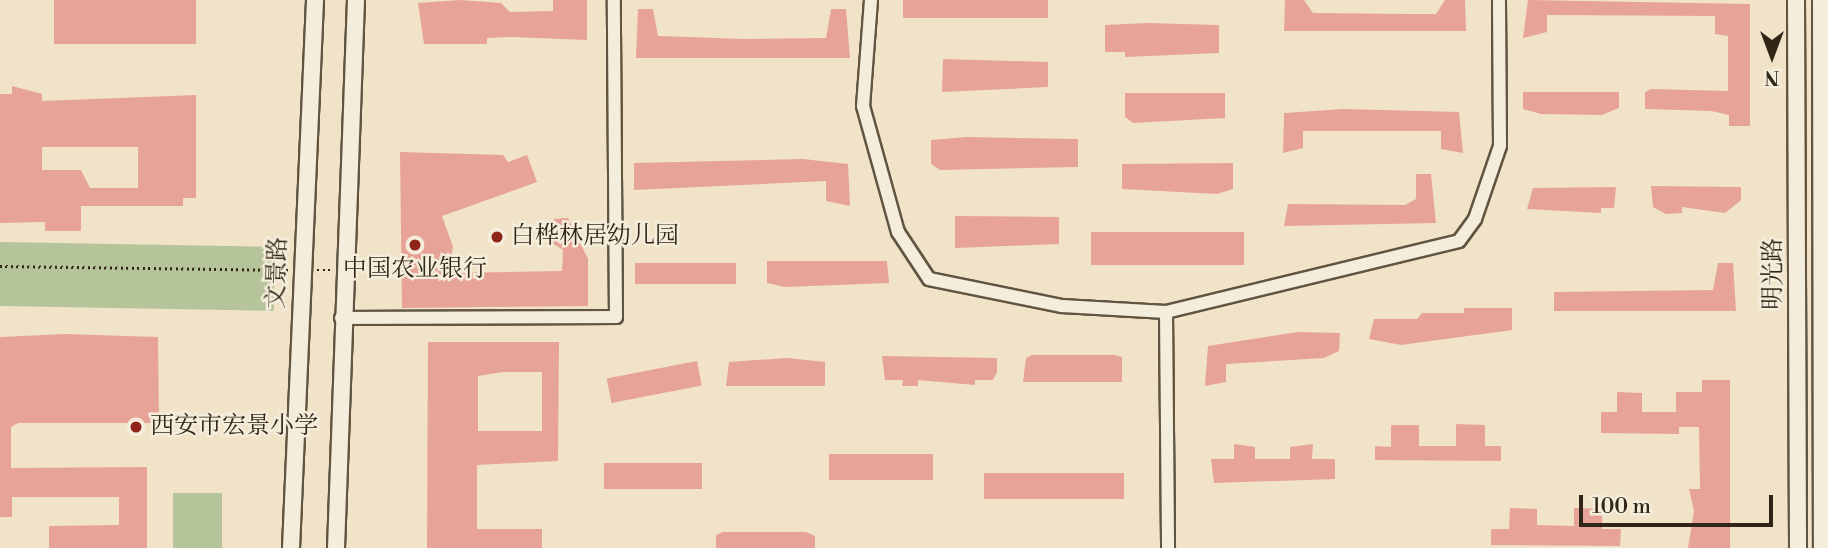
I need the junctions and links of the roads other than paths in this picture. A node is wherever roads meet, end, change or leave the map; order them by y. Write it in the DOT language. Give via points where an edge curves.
graph roads {
  1 [pos="315,0"];
  2 [pos="356,0"];
  3 [pos="614,0"];
  4 [pos="871,0"];
  5 [pos="1499,0"];
  6 [pos="1796,0"];
  7 [pos="1821,0"];
  8 [pos="1166,312"];
  9 [pos="341,318"];
  10 [pos="1825,344"];
  11 [pos="291,548"];
  12 [pos="336,548"];
  13 [pos="1168,548"];
  14 [pos="1798,548"];
  15 [pos="1822,548"];
  1 -- 11 [label="main road, 文景路"];
  2 -- 9 [label="main road"];
  3 -- 9 [label="street" via="616,317"];
  4 -- 8 [label="street" via="863,106 898,232 929,279 1062,306"];
  5 -- 8 [label="street" via="1500,146 1475,219 1459,241"];
  6 -- 14 [label="main road, 明光路"];
  7 -- 10 [label="main road, 明光路"];
  8 -- 13 [label="street"];
  9 -- 12 [label="main road"];
  10 -- 15 [label="main road, 明光路"];
}
